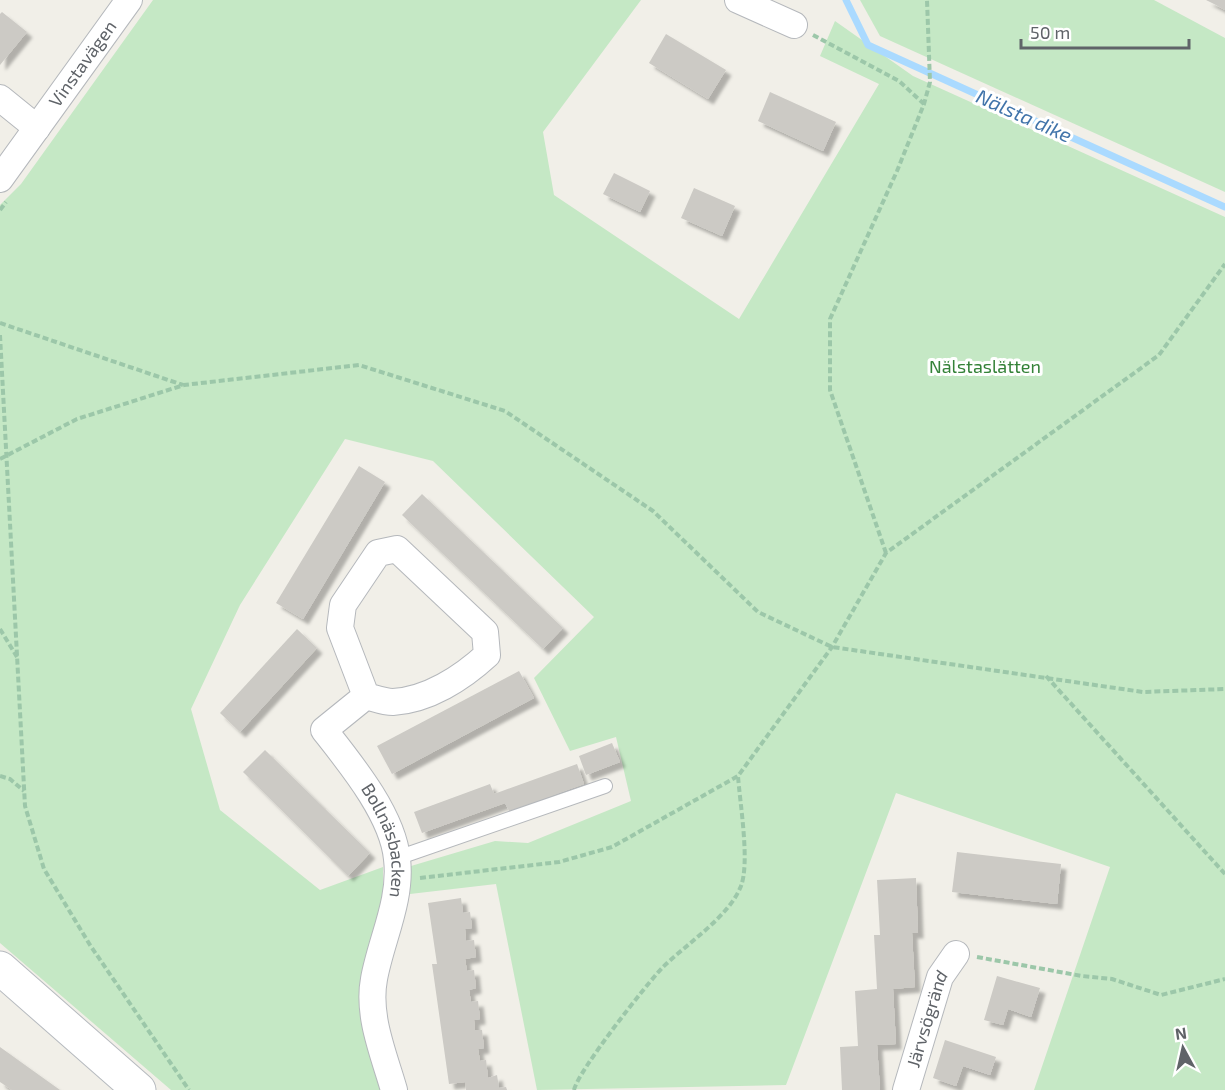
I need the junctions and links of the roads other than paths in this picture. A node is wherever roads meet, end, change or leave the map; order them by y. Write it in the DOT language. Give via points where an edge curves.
graph roads {
  1 [pos="129,0"];
  2 [pos="738,0"];
  3 [pos="794,25"];
  4 [pos="0,98"];
  5 [pos="37,128"];
  6 [pos="0,179"];
  7 [pos="366,696"];
  8 [pos="605,786"];
  9 [pos="397,870"];
  10 [pos="956,954"];
  11 [pos="0,968"];
  12 [pos="139,1090"];
  13 [pos="394,1090"];
  14 [pos="906,1090"];
  1 -- 5 [label="street, Vinstavägen"];
  2 -- 3 [label="street"];
  4 -- 5 [label="street"];
  5 -- 6 [label="street, Vinstavägen"];
  7 -- 7 [label="street" via="391,702 419,698 467,673 487,655 485,632 397,549 378,553 343,605 340,628"];
  7 -- 9 [label="street, Bollnäsbacken" via="324,730 361,777 386,825"];
  8 -- 9 [label="lane"];
  9 -- 13 [label="street, Bollnäsbacken" via="388,930 373,980 373,1012"];
  10 -- 14 [label="street, Järvsögränd" via="940,977"];
  11 -- 12 [label="street"];
}
